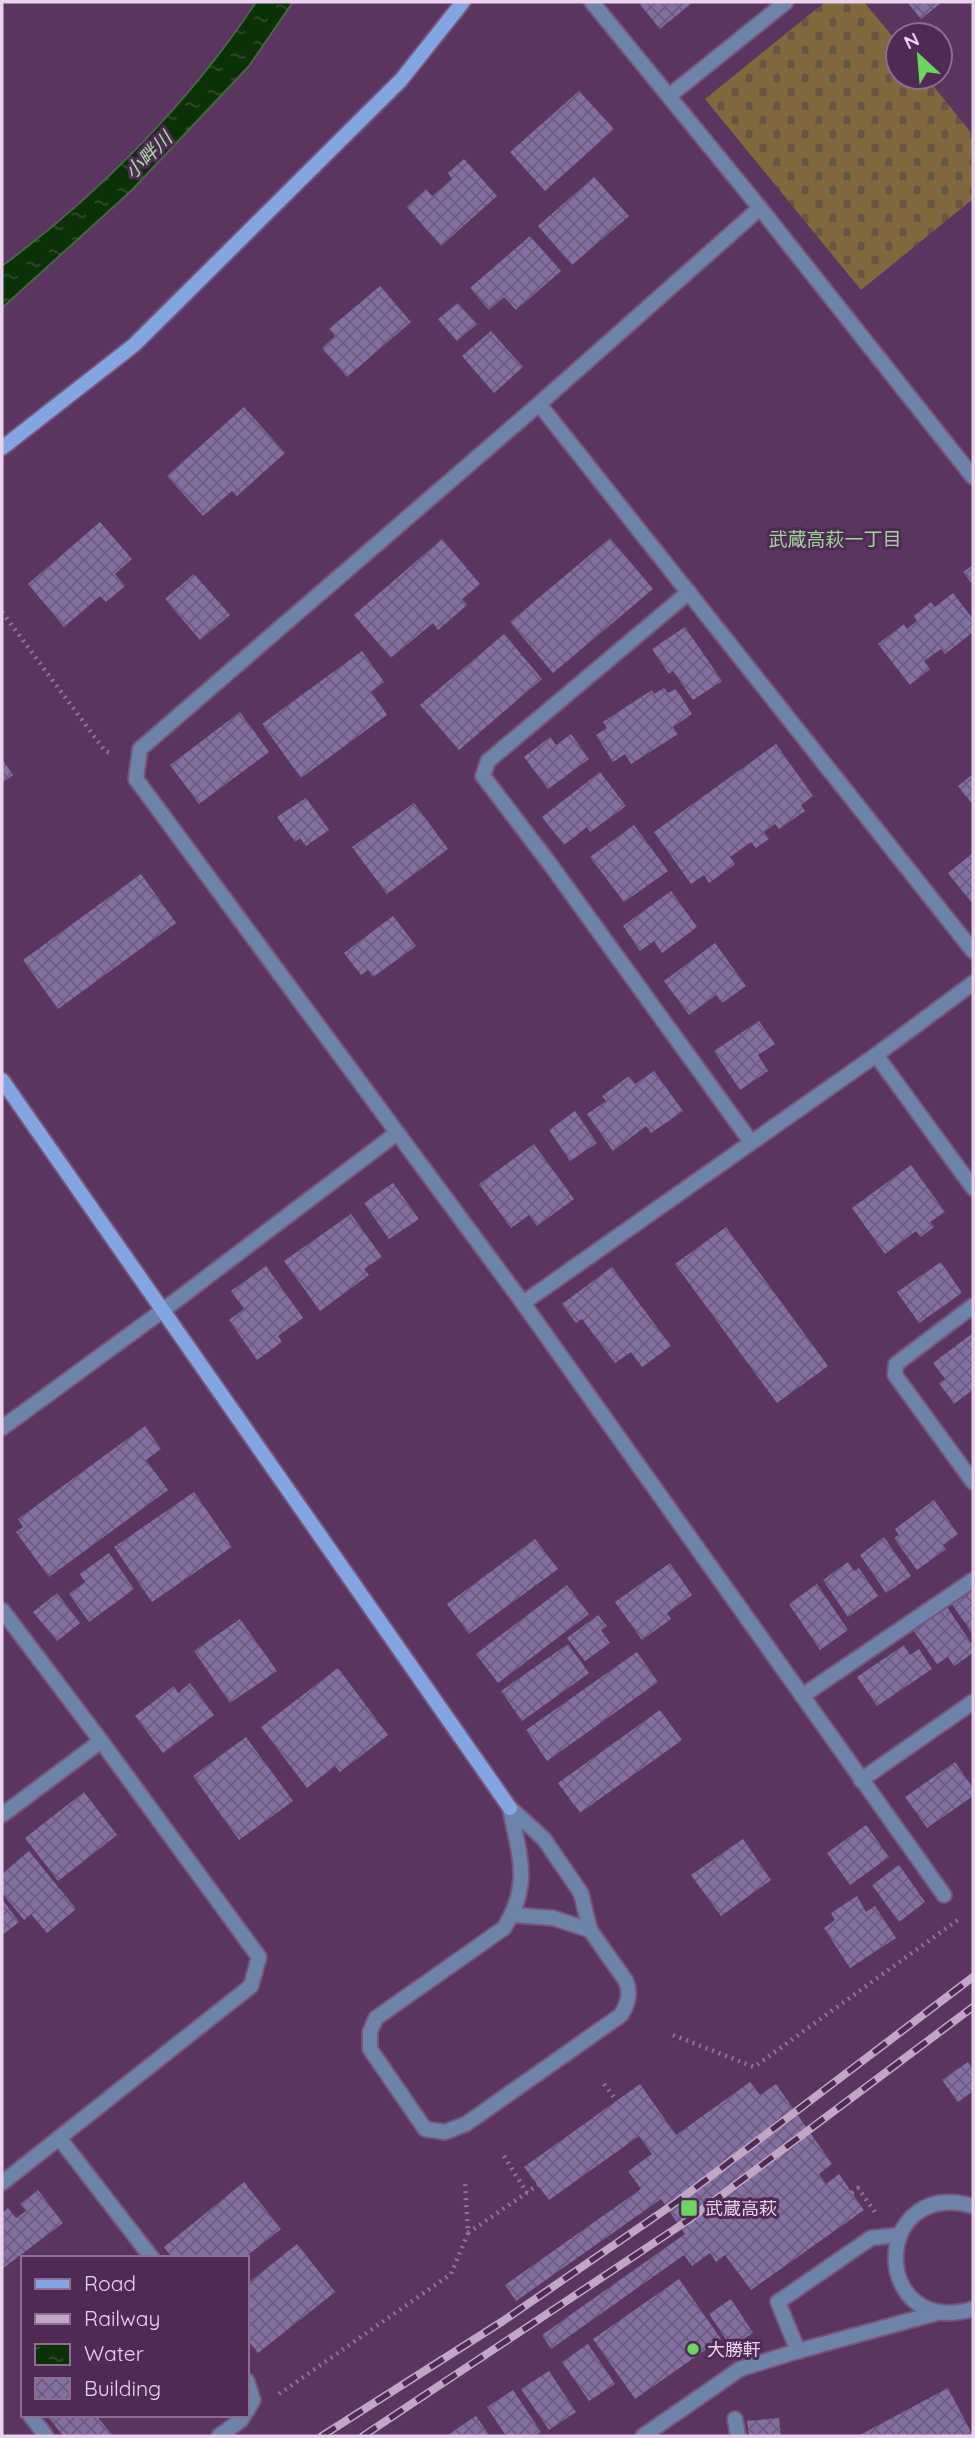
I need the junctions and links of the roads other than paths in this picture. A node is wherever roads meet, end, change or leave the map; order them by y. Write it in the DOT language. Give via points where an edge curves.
graph roads {
  1 [pos="463,2"];
  2 [pos="592,2"];
  3 [pos="786,2"];
  4 [pos="669,96"];
  5 [pos="760,208"];
  6 [pos="539,404"];
  7 [pos="2,449"];
  8 [pos="973,477"];
  9 [pos="689,592"];
  10 [pos="973,951"];
  11 [pos="973,983"];
  12 [pos="876,1055"];
  13 [pos="2,1080"];
  14 [pos="397,1133"];
  15 [pos="751,1142"];
  16 [pos="973,1188"];
  17 [pos="523,1303"];
  18 [pos="973,1307"];
  19 [pos="162,1311"];
  20 [pos="2,1427"];
  21 [pos="973,1482"];
  22 [pos="973,1580"];
  23 [pos="2,1610"];
  24 [pos="802,1696"];
  25 [pos="973,1702"];
  26 [pos="101,1741"];
  27 [pos="861,1780"];
  28 [pos="510,1808"];
  29 [pos="2,1815"];
  30 [pos="944,1895"];
  31 [pos="513,1915"];
  32 [pos="590,1930"];
  33 [pos="60,2139"];
  34 [pos="2,2183"];
  35 [pos="973,2206"];
  36 [pos="899,2235"];
  37 [pos="150,2256"];
  38 [pos="973,2309"];
  39 [pos="937,2312"];
  40 [pos="798,2350"];
  41 [pos="32,2417"];
  42 [pos="243,2417"];
  43 [pos="735,2419"];
  44 [pos="46,2436"];
  45 [pos="219,2436"];
  46 [pos="643,2436"];
  47 [pos="738,2436"];
  1 -- 7 [label="street" via="401,80 134,345"];
  2 -- 4 [label="street"];
  3 -- 4 [label="street"];
  4 -- 5 [label="street"];
  5 -- 6 [label="street"];
  5 -- 8 [label="street"];
  6 -- 9 [label="street"];
  6 -- 14 [label="street" via="140,749 136,779"];
  9 -- 10 [label="street"];
  9 -- 15 [label="street" via="488,761 483,776"];
  11 -- 12 [label="street"];
  12 -- 15 [label="street"];
  12 -- 16 [label="street"];
  13 -- 19 [label="street"];
  14 -- 17 [label="street"];
  14 -- 19 [label="street"];
  15 -- 17 [label="street"];
  17 -- 24 [label="street"];
  18 -- 21 [label="street" via="896,1364 895,1375"];
  19 -- 20 [label="street"];
  19 -- 28 [label="street"];
  22 -- 24 [label="street"];
  23 -- 26 [label="street"];
  24 -- 27 [label="street"];
  25 -- 27 [label="street"];
  26 -- 29 [label="street"];
  26 -- 33 [label="street" via="258,1957 251,1986"];
  27 -- 30 [label="street"];
  28 -- 31 [label="street" via="523,1874"];
  28 -- 32 [label="street" via="544,1839 581,1894"];
  31 -- 32 [label="street" via="553,1918"];
  31 -- 32 [label="street" via="504,1928 376,2018 370,2032 370,2049 425,2129 445,2132 466,2124 621,2015 630,1990"];
  33 -- 34 [label="street"];
  33 -- 37 [label="street"];
  35 -- 36 [label="street" via="940,2203 923,2209 908,2220"];
  36 -- 39 [label="street" via="894,2251 900,2283 909,2296"];
  36 -- 40 [label="street" via="871,2238 778,2302"];
  38 -- 39 [label="street"];
  39 -- 40 [label="street"];
  40 -- 46 [label="street" via="740,2369"];
  41 -- 44 [label="street"];
  42 -- 45 [label="street"];
  43 -- 47 [label="street"];
}
